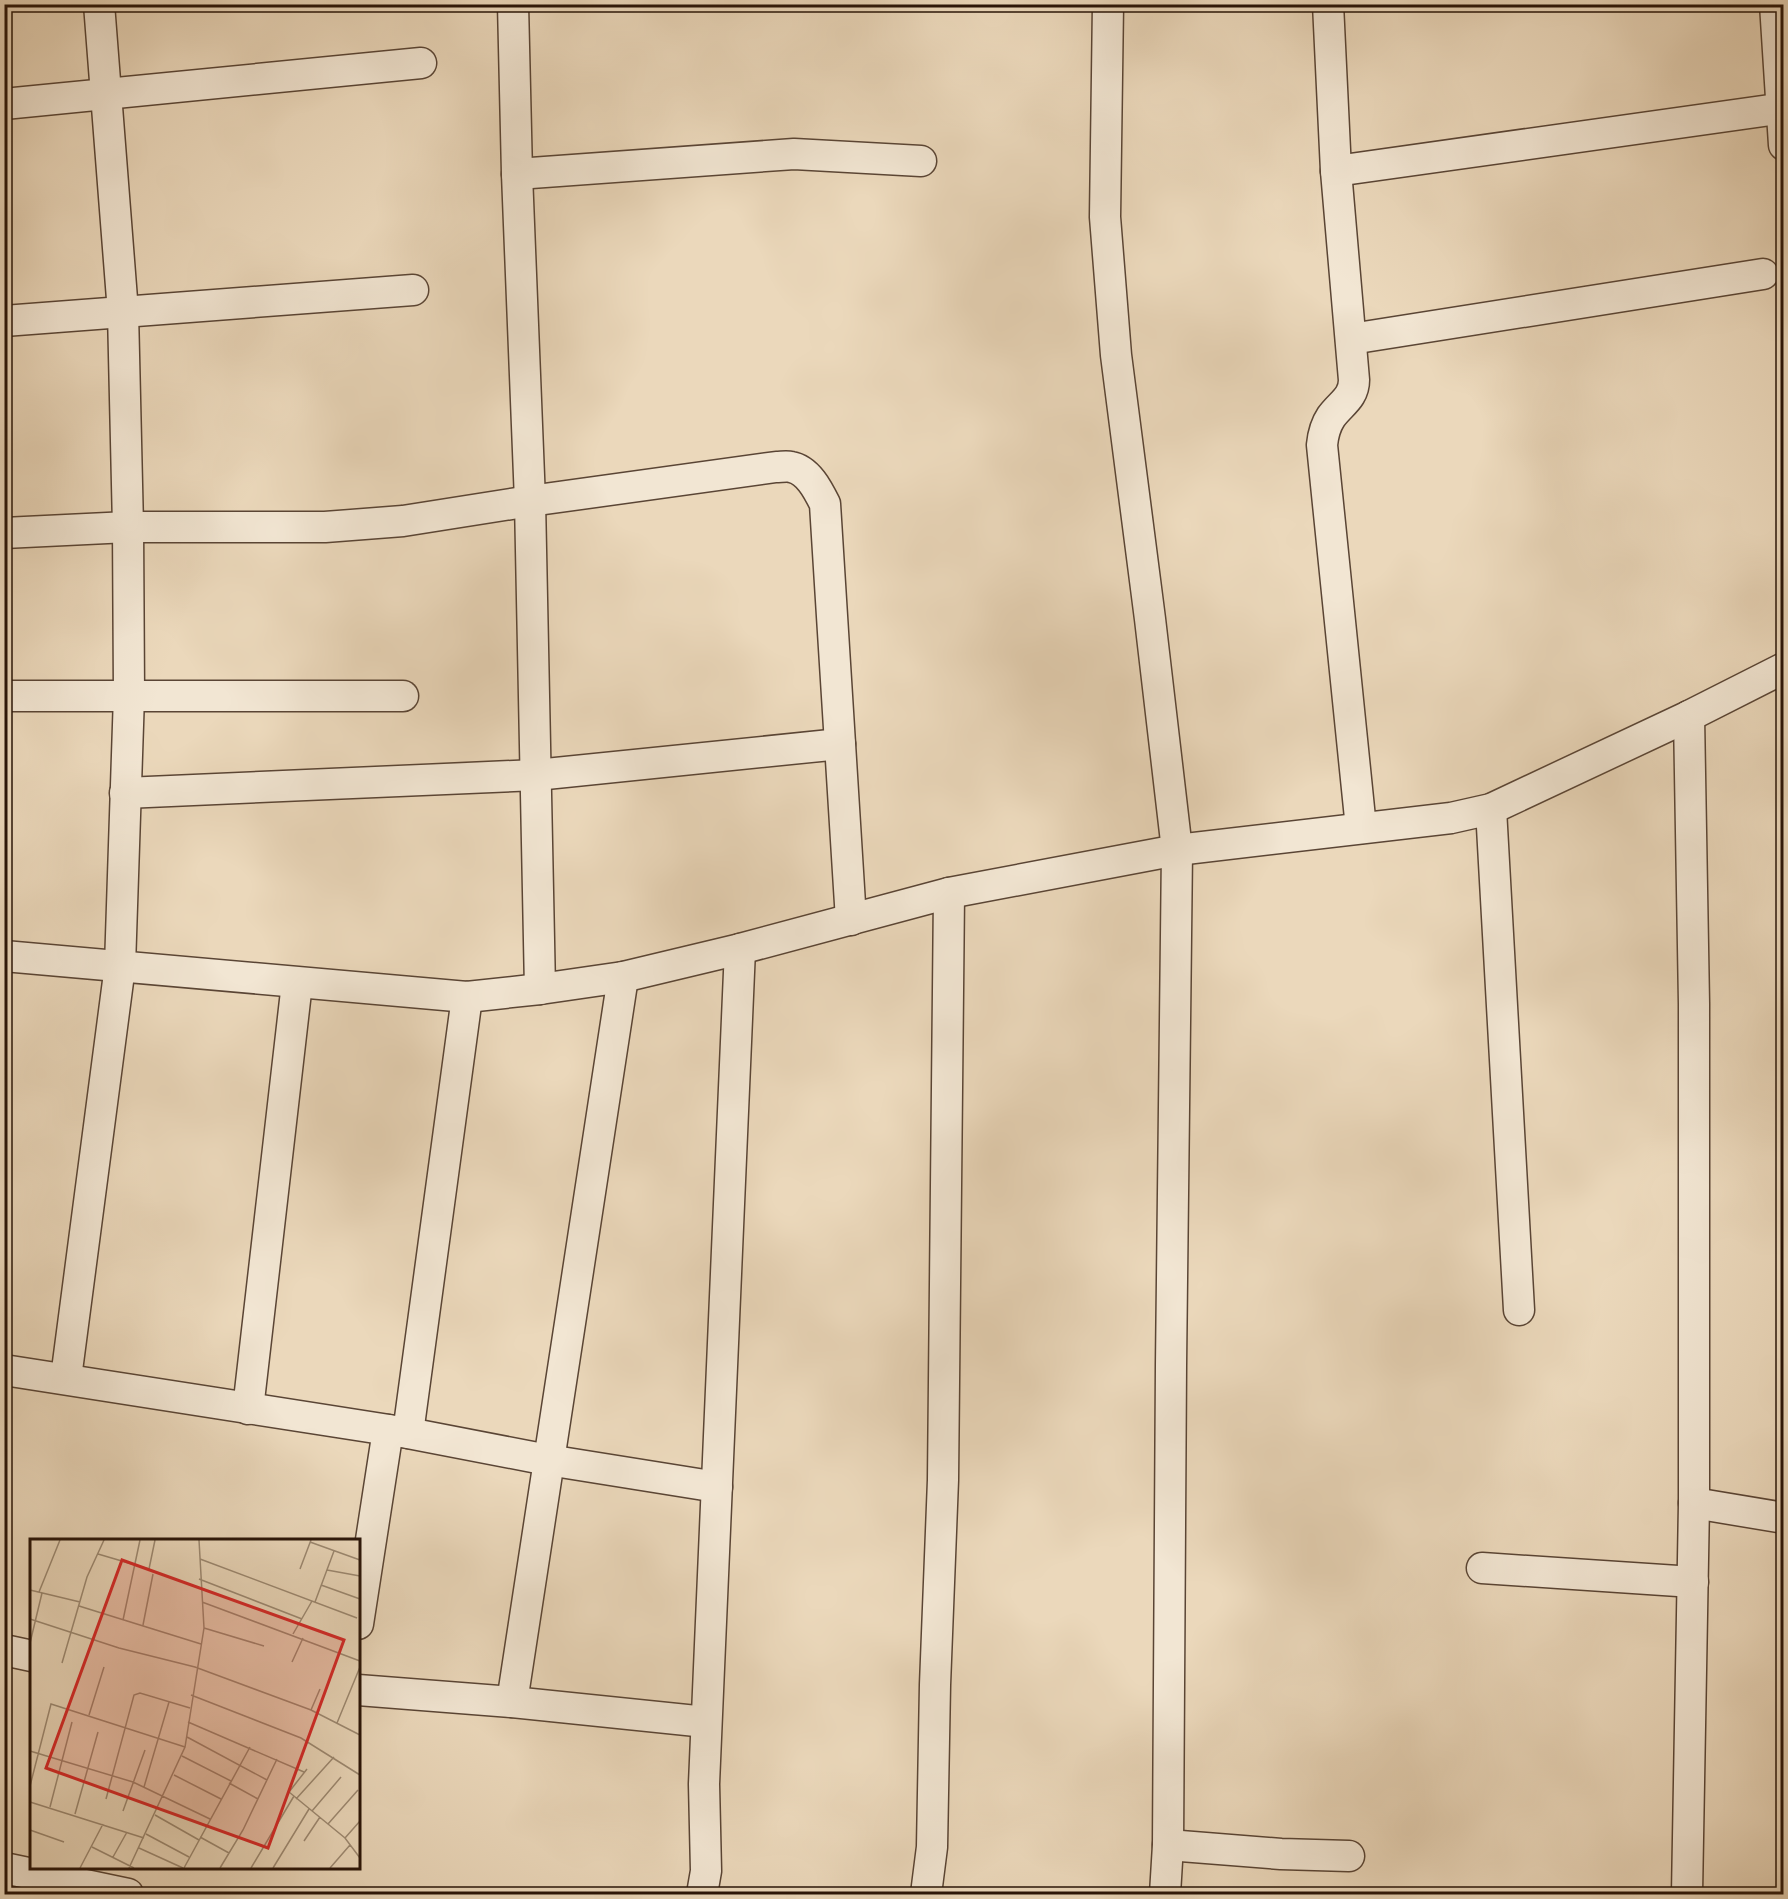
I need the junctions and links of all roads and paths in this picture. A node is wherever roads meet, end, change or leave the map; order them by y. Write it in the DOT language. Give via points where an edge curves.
graph roads {
  1 [pos="99,4"];
  2 [pos="513,4"];
  3 [pos="1108,4"];
  4 [pos="1328,4"];
  5 [pos="1775,4"];
  6 [pos="421,63"];
  7 [pos="106,94"];
  8 [pos="4,104"];
  9 [pos="1782,108"];
  10 [pos="1784,145"];
  11 [pos="921,161"];
  12 [pos="1336,171"];
  13 [pos="517,174"];
  14 [pos="1763,274"];
  15 [pos="413,290"];
  16 [pos="123,312"];
  17 [pos="4,321"];
  18 [pos="1351,339"];
  19 [pos="530,501"];
  20 [pos="128,527"];
  21 [pos="4,533"];
  22 [pos="1784,668"];
  23 [pos="129,695"];
  24 [pos="4,696"];
  25 [pos="403,696"];
  26 [pos="1689,716"];
  27 [pos="840,744"];
  28 [pos="536,775"];
  29 [pos="125,793"];
  30 [pos="1491,809"];
  31 [pos="1361,828"];
  32 [pos="1177,850"];
  33 [pos="949,893"];
  34 [pos="851,920"];
  35 [pos="740,950"];
  36 [pos="4,956"];
  37 [pos="120,966"];
  38 [pos="623,977"];
  39 [pos="297,983"];
  40 [pos="540,989"];
  41 [pos="467,997"];
  42 [pos="1519,1310"];
  43 [pos="4,1370"];
  44 [pos="66,1378"];
  45 [pos="248,1409"];
  46 [pos="398,1431"];
  47 [pos="548,1460"];
  48 [pos="717,1486"];
  49 [pos="1694,1503"];
  50 [pos="1784,1518"];
  51 [pos="1482,1568"];
  52 [pos="1693,1582"];
  53 [pos="360,1614"];
  54 [pos="4,1650"];
  55 [pos="30,1656"];
  56 [pos="360,1690"];
  57 [pos="512,1702"];
  58 [pos="706,1722"];
  59 [pos="1168,1845"];
  60 [pos="1349,1856"];
  61 [pos="4,1868"];
  62 [pos="128,1894"];
  63 [pos="702,1894"];
  64 [pos="926,1894"];
  65 [pos="1164,1894"];
  66 [pos="1687,1894"];
  1 -- 7 [label="street"];
  2 -- 13 [label="street"];
  3 -- 32 [label="street" via="1105,217 1116,355"];
  4 -- 12 [label="street"];
  5 -- 9 [label="street"];
  6 -- 7 [label="street"];
  7 -- 8 [label="street"];
  7 -- 16 [label="street"];
  9 -- 10 [label="street"];
  9 -- 12 [label="street"];
  11 -- 13 [label="street" via="794,154"];
  12 -- 18 [label="street"];
  13 -- 19 [label="street"];
  14 -- 18 [label="street"];
  15 -- 16 [label="street"];
  16 -- 17 [label="street"];
  16 -- 20 [label="street"];
  18 -- 31 [label="street" via="1354,388 1331,417 1323,432 1322,445"];
  19 -- 20 [label="street" via="403,521 325,527"];
  19 -- 27 [label="street" via="776,467 793,467 805,474 825,504"];
  19 -- 28 [label="street"];
  20 -- 21 [label="street"];
  20 -- 23 [label="street"];
  22 -- 26 [label="street"];
  23 -- 24 [label="street"];
  23 -- 25 [label="street"];
  23 -- 29 [label="street"];
  26 -- 30 [label="street"];
  26 -- 49 [label="street" via="1694,1004"];
  27 -- 28 [label="street"];
  27 -- 34 [label="street"];
  28 -- 29 [label="street"];
  28 -- 40 [label="street"];
  29 -- 37 [label="street"];
  30 -- 31 [label="street" via="1451,818"];
  30 -- 42 [label="street"];
  31 -- 32 [label="street"];
  32 -- 33 [label="street"];
  32 -- 59 [label="street"];
  33 -- 34 [label="street"];
  33 -- 64 [label="street" via="943,1480 932,1847"];
  34 -- 35 [label="street"];
  35 -- 38 [label="street"];
  35 -- 48 [label="street"];
  36 -- 37 [label="street"];
  37 -- 39 [label="street"];
  37 -- 44 [label="street"];
  38 -- 40 [label="street"];
  38 -- 47 [label="street"];
  39 -- 41 [label="street"];
  39 -- 45 [label="street"];
  40 -- 41 [label="street"];
  41 -- 46 [label="street"];
  43 -- 44 [label="street"];
  44 -- 45 [label="street"];
  45 -- 46 [label="street"];
  46 -- 47 [label="street"];
  46 -- 53 [label="street"];
  47 -- 48 [label="street"];
  47 -- 57 [label="street"];
  48 -- 58 [label="street"];
  49 -- 50 [label="street"];
  49 -- 52 [label="street"];
  51 -- 52 [label="street"];
  52 -- 66 [label="street"];
  54 -- 55 [label="street"];
  56 -- 57 [label="street"];
  57 -- 58 [label="street"];
  58 -- 63 [label="street" via="706,1871"];
  59 -- 60 [label="street"];
  59 -- 65 [label="street"];
  61 -- 62 [label="street"];
}
